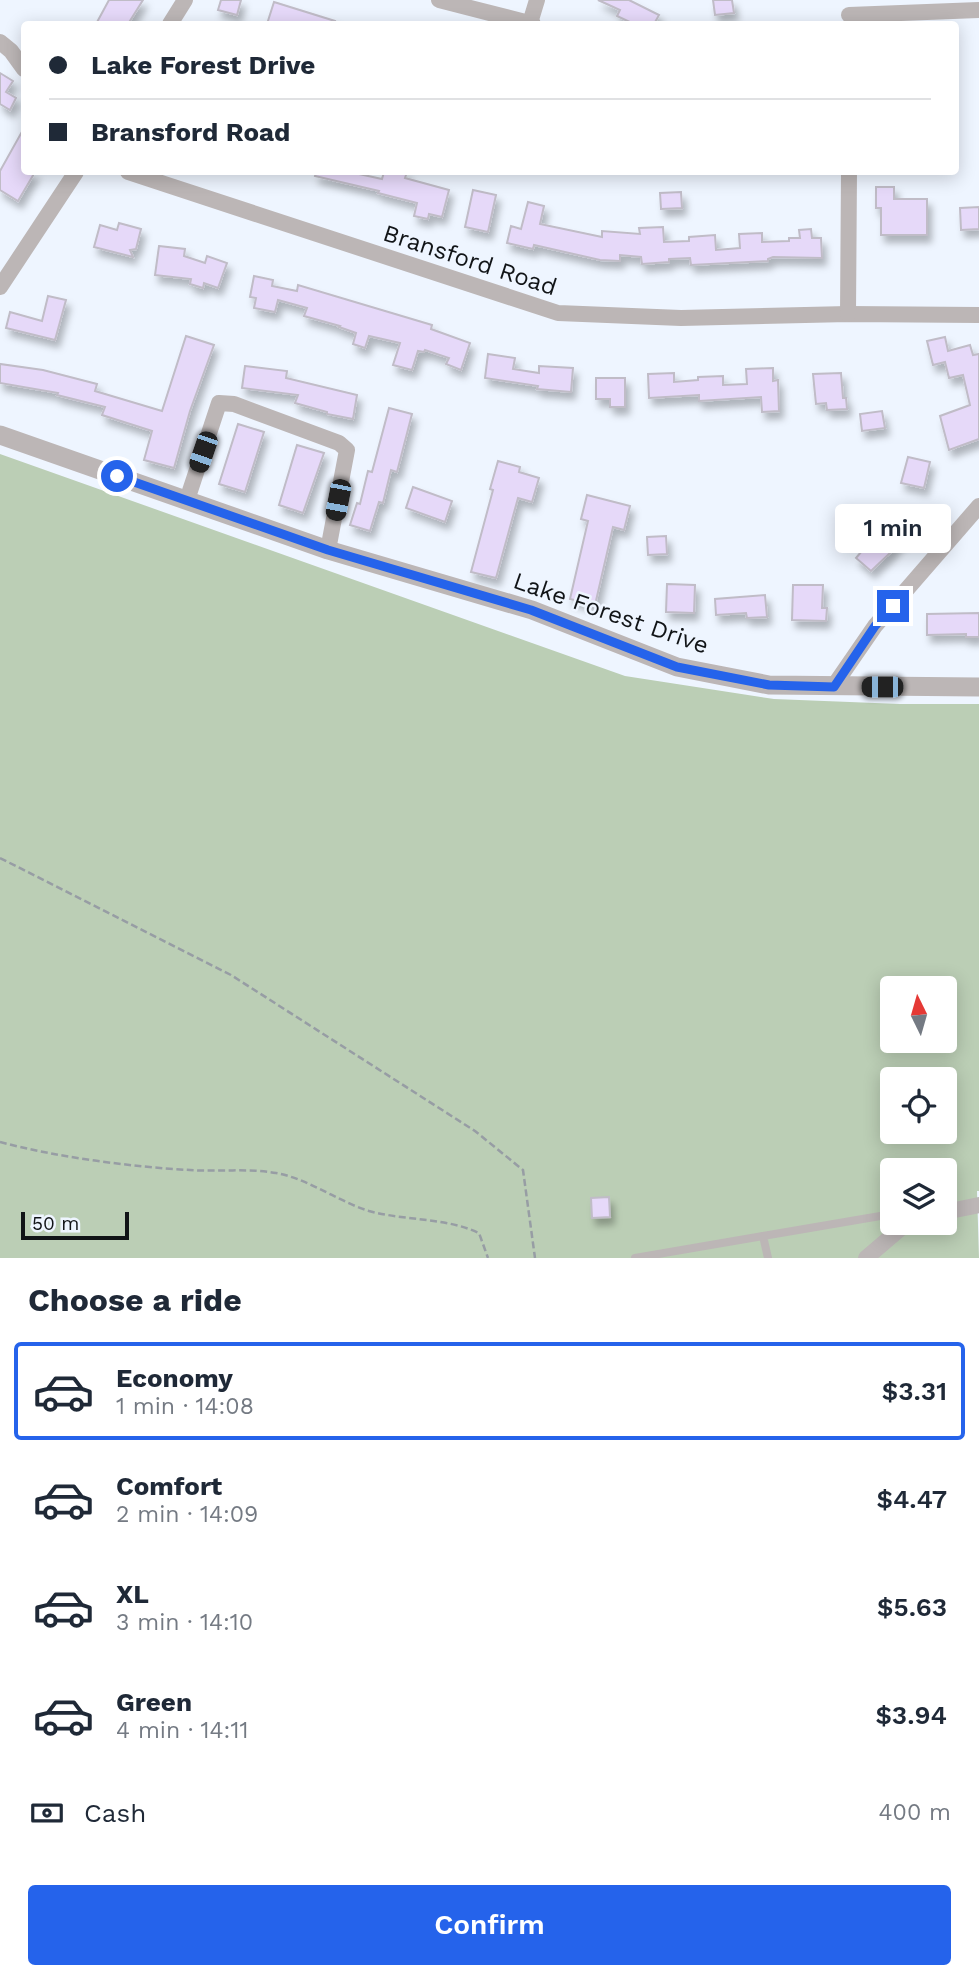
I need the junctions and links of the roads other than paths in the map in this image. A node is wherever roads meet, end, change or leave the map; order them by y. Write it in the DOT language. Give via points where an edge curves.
graph roads {
  1 [pos="186,0"];
  2 [pos="439,0"];
  3 [pos="537,0"];
  4 [pos="979,10"];
  5 [pos="849,13"];
  6 [pos="172,21"];
  7 [pos="520,21"];
  8 [pos="533,21"];
  9 [pos="0,42"];
  10 [pos="21,65"];
  11 [pos="74,175"];
  12 [pos="137,175"];
  13 [pos="849,175"];
  14 [pos="0,288"];
  15 [pos="848,314"];
  16 [pos="979,315"];
  17 [pos="0,435"];
  18 [pos="187,500"];
  19 [pos="979,506"];
  20 [pos="328,550"];
  21 [pos="834,687"];
  22 [pos="979,688"];
  23 [pos="979,1205"];
  24 [pos="957,1210"];
  25 [pos="880,1216"];
  26 [pos="892,1235"];
  27 [pos="895,1235"];
  28 [pos="763,1236"];
  29 [pos="635,1258"];
  30 [pos="768,1258"];
  31 [pos="866,1258"];
  32 [pos="879,1258"];
  1 -- 6 [label="street"];
  2 -- 7 [label="street"];
  3 -- 8 [label="street"];
  4 -- 5 [label="street"];
  9 -- 10 [label="street"];
  11 -- 14 [label="street"];
  12 -- 15 [label="street, Bransford Road" via="558,313 681,317"];
  13 -- 15 [label="street"];
  15 -- 16 [label="street, Bransford Road"];
  17 -- 18 [label="street, Lake Forest Drive"];
  18 -- 20 [label="street, Lake Forest Drive"];
  18 -- 20 [label="street" via="219,404 234,404 347,450"];
  19 -- 21 [label="street" via="875,626"];
  20 -- 21 [label="street, Lake Forest Drive" via="531,610 677,667 769,685"];
  21 -- 22 [label="street, Lake Forest Drive"];
  23 -- 24 [label="street"];
  25 -- 28 [label="lane"];
  26 -- 31 [label="street"];
  27 -- 32 [label="street"];
  28 -- 29 [label="lane"];
  28 -- 30 [label="lane"];
}
